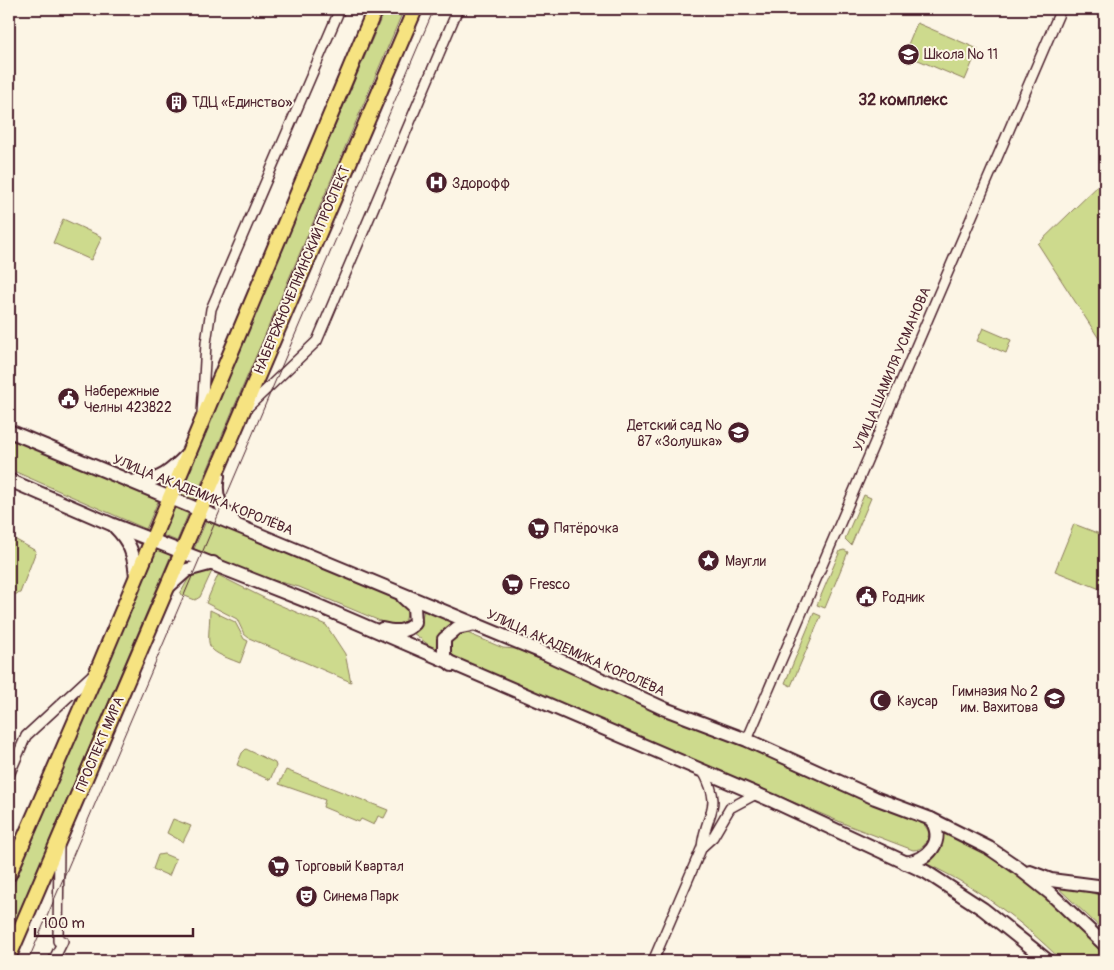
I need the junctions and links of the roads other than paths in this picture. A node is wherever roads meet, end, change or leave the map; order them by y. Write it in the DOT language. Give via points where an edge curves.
graph roads {
  1 [pos="340,9"];
  2 [pos="375,9"];
  3 [pos="414,9"];
  4 [pos="458,9"];
  5 [pos="1061,9"];
  6 [pos="240,414"];
  7 [pos="201,418"];
  8 [pos="9,431"];
  9 [pos="187,455"];
  10 [pos="219,468"];
  11 [pos="9,480"];
  12 [pos="130,480"];
  13 [pos="169,497"];
  14 [pos="201,510"];
  15 [pos="111,524"];
  16 [pos="238,525"];
  17 [pos="191,531"];
  18 [pos="151,539"];
  19 [pos="182,551"];
  20 [pos="213,563"];
  21 [pos="136,576"];
  22 [pos="166,589"];
  23 [pos="398,592"];
  24 [pos="360,624"];
  25 [pos="476,624"];
  26 [pos="453,665"];
  27 [pos="98,669"];
  28 [pos="747,740"];
  29 [pos="703,771"];
  30 [pos="9,775"];
  31 [pos="756,794"];
  32 [pos="931,820"];
  33 [pos="59,840"];
  34 [pos="702,847"];
  35 [pos="905,862"];
  36 [pos="1017,867"];
  37 [pos="9,874"];
  38 [pos="1105,887"];
  39 [pos="1105,945"];
  40 [pos="9,956"];
  41 [pos="53,961"];
  42 [pos="653,961"];
  43 [pos="1048,961"];
  1 -- 7 [label="street" via="211,309"];
  2 -- 7 [label="main road"];
  3 -- 6 [label="main road, НАБЕРЕЖНОЧЕЛНИНСКИЙ ПРОСПЕКТ"];
  4 -- 6 [label="street" via="317,341"];
  5 -- 28 [label="street, УЛИЦА ШАМИЛЯ УСМАНОВА"];
  6 -- 10 [label="main road, НАБЕРЕЖНОЧЕЛНИНСКИЙ ПРОСПЕКТ"];
  7 -- 9 [label="main road"];
  8 -- 12 [label="street, УЛИЦА АКАДЕМИКА КОРОЛЁВА"];
  9 -- 12 [label="street" via="159,479 147,482"];
  9 -- 13 [label="main road"];
  10 -- 14 [label="main road, НАБЕРЕЖНОЧЕЛНИНСКИЙ ПРОСПЕКТ"];
  10 -- 16 [label="street" via="215,490 218,502"];
  11 -- 15 [label="street"];
  12 -- 13 [label="street, УЛИЦА АКАДЕМИКА КОРОЛЁВА"];
  13 -- 14 [label="street, УЛИЦА АКАДЕМИКА КОРОЛЁВА"];
  13 -- 18 [label="main road"];
  14 -- 16 [label="street, УЛИЦА АКАДЕМИКА КОРОЛЁВА"];
  14 -- 17 [label="main road, НАБЕРЕЖНОЧЕЛНИНСКИЙ ПРОСПЕКТ"];
  15 -- 18 [label="street"];
  15 -- 21 [label="street" via="127,539"];
  16 -- 23 [label="street, УЛИЦА АКАДЕМИКА КОРОЛЁВА"];
  17 -- 19 [label="main road, ПРОСПЕКТ МИРА"];
  18 -- 19 [label="street"];
  18 -- 21 [label="main road"];
  19 -- 20 [label="street"];
  19 -- 22 [label="main road, ПРОСПЕКТ МИРА"];
  20 -- 22 [label="street" via="188,570"];
  20 -- 24 [label="street"];
  21 -- 27 [label="main road"];
  22 -- 33 [label="main road, ПРОСПЕКТ МИРА"];
  23 -- 24 [label="street" via="414,607 414,623 408,630 394,632"];
  23 -- 25 [label="street, УЛИЦА АКАДЕМИКА КОРОЛЁВА"];
  24 -- 26 [label="street"];
  25 -- 26 [label="street" via="457,628 444,639 444,657"];
  25 -- 28 [label="street, УЛИЦА АКАДЕМИКА КОРОЛЁВА" via="665,708"];
  26 -- 29 [label="street"];
  27 -- 30 [label="street" via="26,736"];
  27 -- 37 [label="main road"];
  28 -- 32 [label="street, УЛИЦА АКАДЕМИКА КОРОЛЁВА"];
  29 -- 31 [label="street"];
  29 -- 34 [label="street" via="714,798"];
  31 -- 34 [label="street" via="730,808 713,837"];
  31 -- 35 [label="street"];
  32 -- 35 [label="street" via="936,830 934,845 922,859"];
  32 -- 36 [label="street, УЛИЦА АКАДЕМИКА КОРОЛЁВА" via="989,848"];
  33 -- 40 [label="main road, ПРОСПЕКТ МИРА"];
  33 -- 41 [label="street" via="58,941 62,941"];
  34 -- 42 [label="street"];
  35 -- 43 [label="street" via="978,906"];
  36 -- 38 [label="street" via="1050,880"];
  36 -- 39 [label="street, УЛИЦА АКАДЕМИКА КОРОЛЁВА"];
}
